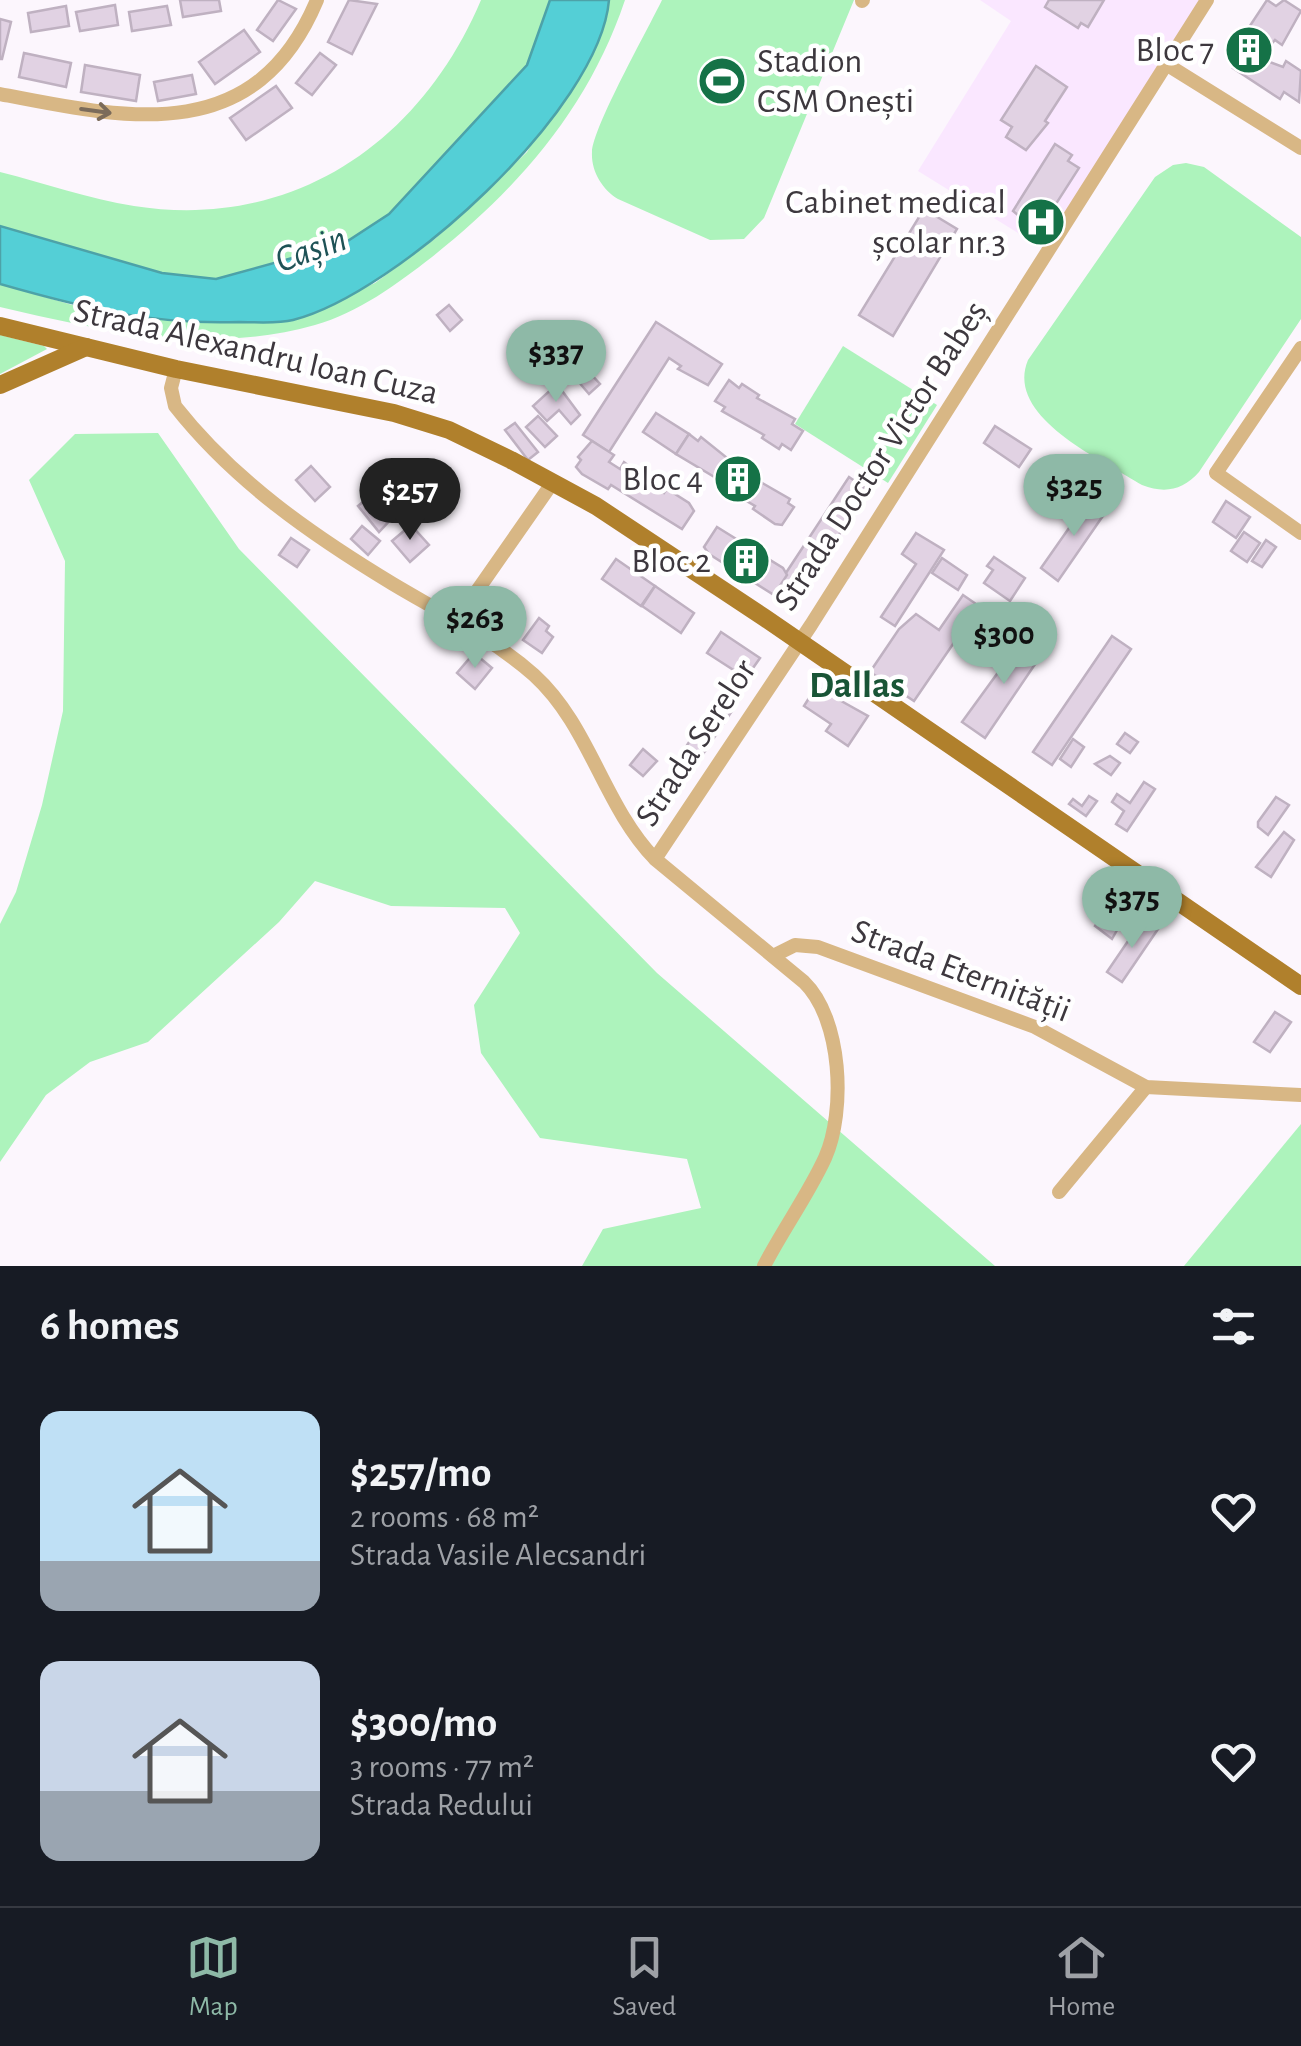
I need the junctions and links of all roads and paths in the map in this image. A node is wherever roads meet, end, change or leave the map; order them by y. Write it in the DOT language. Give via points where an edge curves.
graph roads {
  1 [pos="317,0"];
  2 [pos="1206,0"];
  3 [pos="1166,64"];
  4 [pos="0,94"];
  5 [pos="1301,148"];
  6 [pos="0,326"];
  7 [pos="86,347"];
  8 [pos="1301,348"];
  9 [pos="176,370"];
  10 [pos="0,385"];
  11 [pos="553,482"];
  12 [pos="1301,534"];
  13 [pos="456,621"];
  14 [pos="799,640"];
  15 [pos="655,859"];
  16 [pos="773,956"];
  17 [pos="1301,986"];
  18 [pos="1146,1087"];
  19 [pos="1301,1096"];
  20 [pos="1059,1192"];
  21 [pos="764,1266"];
  4 -- 1 [label="street, one-way" via="122,115 200,112 236,97 265,74 299,36"];
  2 -- 3 [label="street, Strada Doctor Victor Babeș"];
  3 -- 5 [label="street"];
  3 -- 14 [label="street, Strada Doctor Victor Babeș"];
  6 -- 7 [label="main road, Strada Alexandru Ioan Cuza"];
  7 -- 9 [label="main road, Strada Alexandru Ioan Cuza"];
  7 -- 10 [label="main road"];
  8 -- 12 [label="street" via="1216,473"];
  9 -- 11 [label="main road, Strada Alexandru Ioan Cuza" via="434,424"];
  9 -- 13 [label="street" via="175,406 278,509"];
  11 -- 13 [label="street"];
  11 -- 14 [label="main road, Strada Alexandru Ioan Cuza"];
  13 -- 15 [label="street" via="509,655 554,696"];
  14 -- 15 [label="street, Strada Serelor"];
  14 -- 17 [label="main road, Strada Alexandru Ioan Cuza"];
  15 -- 16 [label="street, Strada Serelor"];
  16 -- 18 [label="street, Strada Eternității" via="796,945 818,947 1035,1027"];
  16 -- 21 [label="street, Strada Serelor" via="827,1012 836,1094 824,1160"];
  18 -- 19 [label="street, Strada Eternității"];
  18 -- 20 [label="street"];
}
